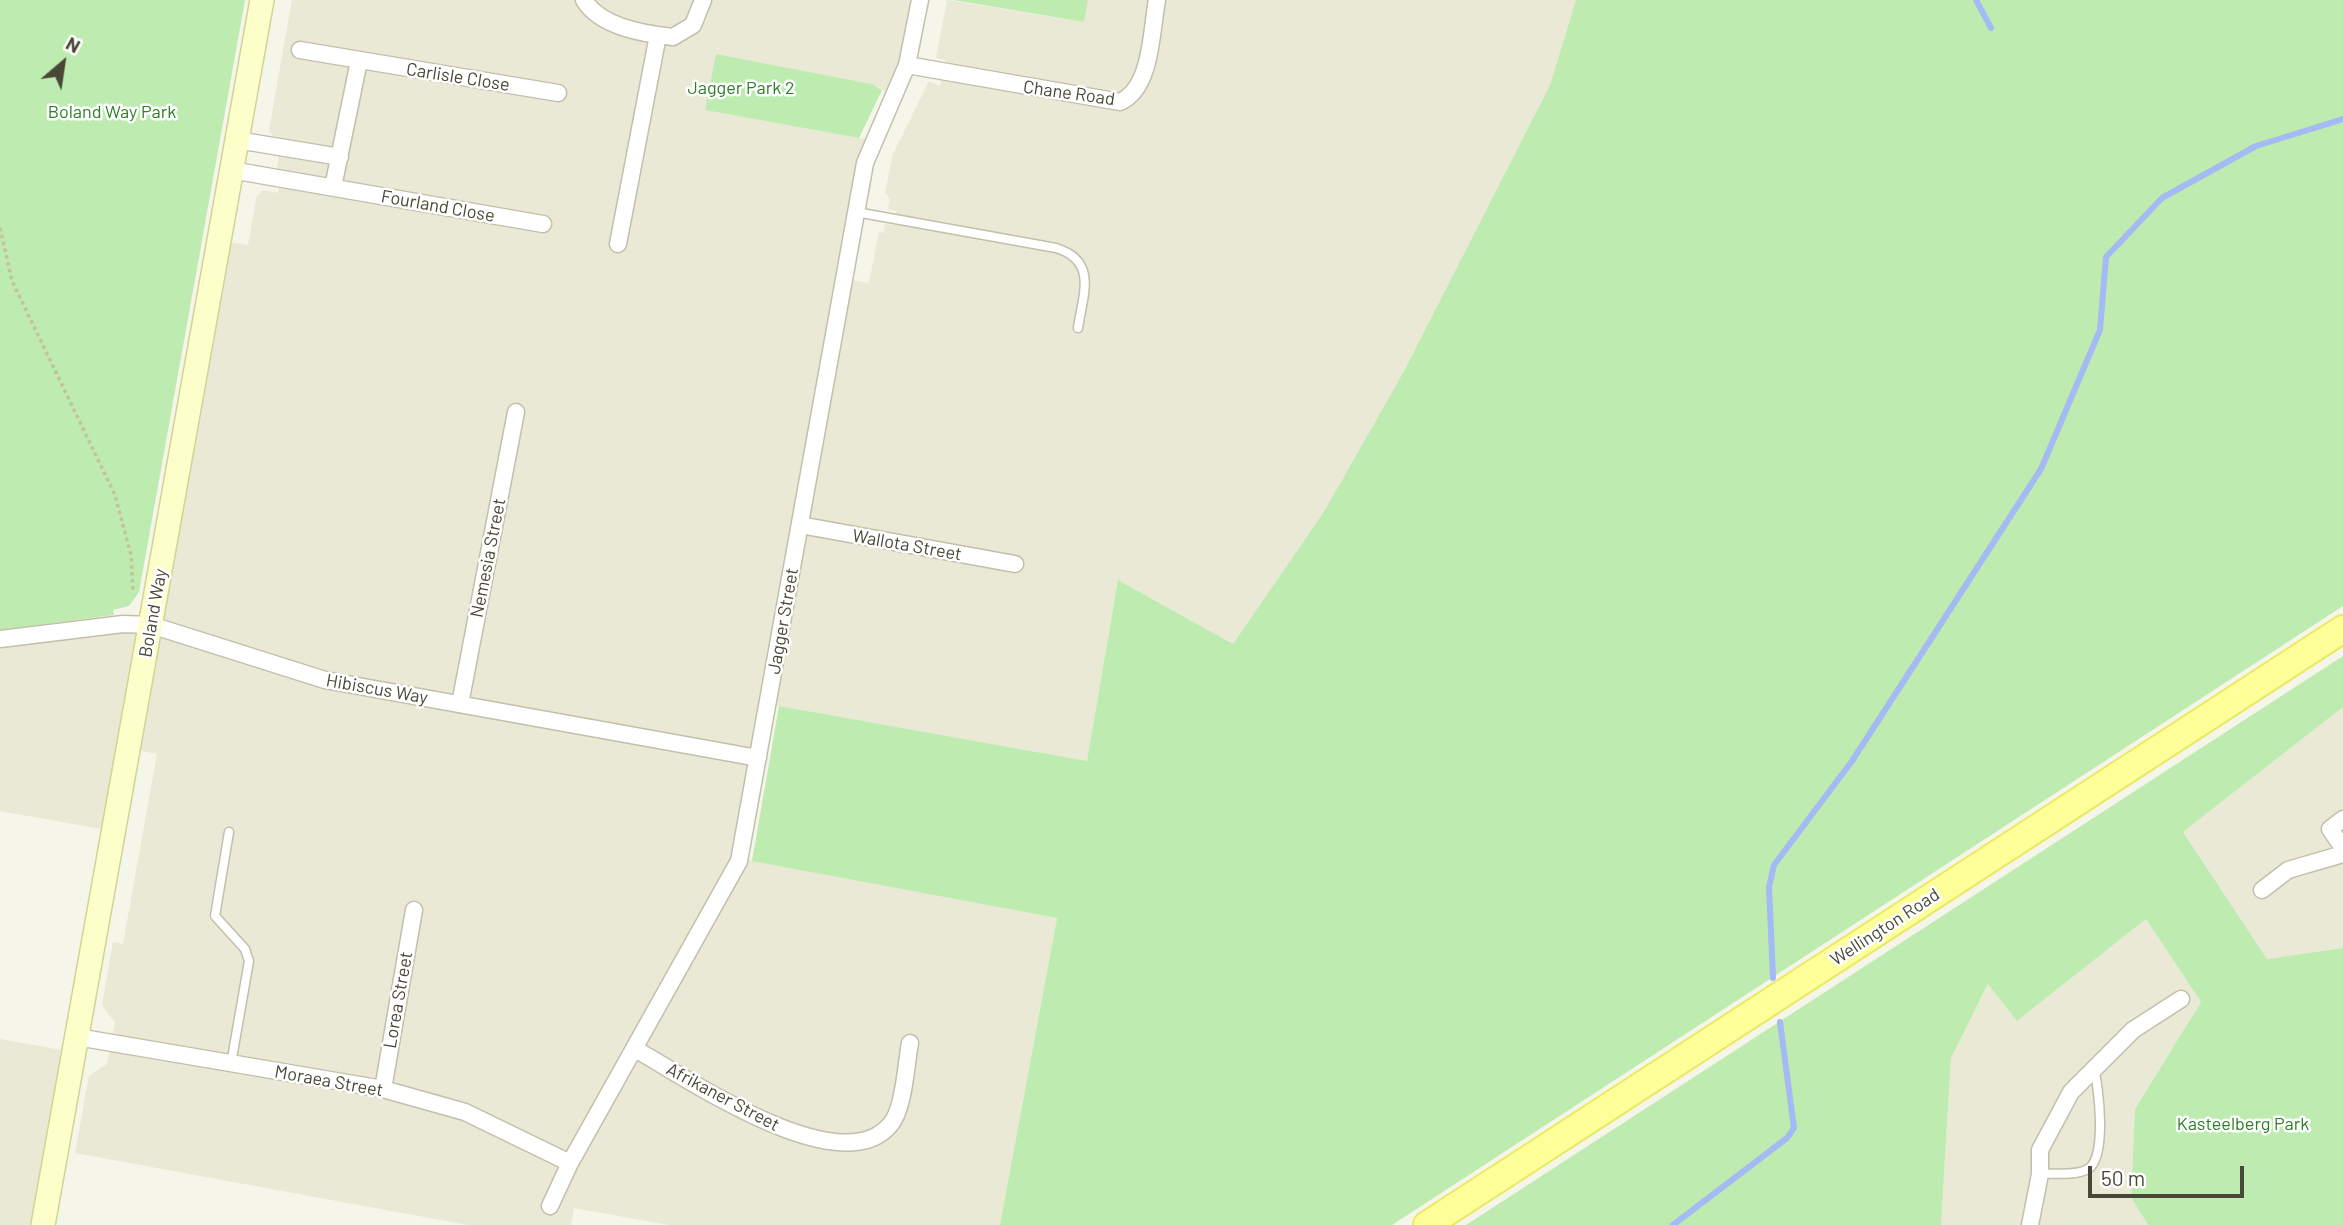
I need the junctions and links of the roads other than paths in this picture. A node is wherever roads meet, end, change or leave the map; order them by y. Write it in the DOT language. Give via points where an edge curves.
graph roads {
  1 [pos="262,0"];
  2 [pos="584,0"];
  3 [pos="703,0"];
  4 [pos="920,0"];
  5 [pos="1157,0"];
  6 [pos="657,35"];
  7 [pos="300,50"];
  8 [pos="359,61"];
  9 [pos="906,65"];
  10 [pos="558,93"];
  11 [pos="237,140"];
  12 [pos="340,157"];
  13 [pos="231,170"];
  14 [pos="333,187"];
  15 [pos="856,212"];
  16 [pos="543,224"];
  17 [pos="618,244"];
  18 [pos="1078,328"];
  19 [pos="516,412"];
  20 [pos="800,525"];
  21 [pos="1015,564"];
  22 [pos="151,625"];
  23 [pos="2343,629"];
  24 [pos="0,639"];
  25 [pos="460,704"];
  26 [pos="758,758"];
  27 [pos="2343,818"];
  28 [pos="229,832"];
  29 [pos="2343,848"];
  30 [pos="2343,854"];
  31 [pos="2262,890"];
  32 [pos="414,910"];
  33 [pos="2181,999"];
  34 [pos="77,1037"];
  35 [pos="910,1043"];
  36 [pos="635,1049"];
  37 [pos="231,1064"];
  38 [pos="2094,1069"];
  39 [pos="383,1089"];
  40 [pos="570,1163"];
  41 [pos="2039,1174"];
  42 [pos="550,1206"];
  43 [pos="43,1225"];
  44 [pos="1427,1225"];
  45 [pos="2030,1225"];
  1 -- 11 [label="street, Boland Way"];
  2 -- 6 [label="street" via="594,13 616,24"];
  3 -- 6 [label="street" via="698,17 685,32 673,37"];
  4 -- 9 [label="street, Jagger Street"];
  5 -- 9 [label="street, Chane Road" via="1141,78 1133,94 1120,102"];
  6 -- 17 [label="street"];
  7 -- 8 [label="street, Carlisle Close"];
  8 -- 10 [label="street, Carlisle Close"];
  8 -- 12 [label="street"];
  9 -- 15 [label="street, Jagger Street" via="865,163"];
  11 -- 12 [label="street"];
  11 -- 13 [label="street, Boland Way"];
  12 -- 14 [label="street"];
  13 -- 14 [label="street, Fourland Close"];
  13 -- 22 [label="street, Boland Way"];
  14 -- 16 [label="street, Fourland Close"];
  15 -- 18 [label="lane" via="1074,255 1082,263 1085,284"];
  15 -- 20 [label="street, Jagger Street"];
  19 -- 25 [label="street, Nemesia Street"];
  20 -- 21 [label="street, Wallota Street"];
  20 -- 26 [label="street, Jagger Street"];
  22 -- 24 [label="street, Hibiscus Way" via="123,624"];
  22 -- 25 [label="street, Hibiscus Way" via="299,674"];
  22 -- 34 [label="street, Boland Way"];
  23 -- 44 [label="main road, Wellington Road"];
  25 -- 26 [label="street, Hibiscus Way"];
  26 -- 36 [label="street, Jagger Street" via="735,873"];
  27 -- 29 [label="street" via="2330,829"];
  28 -- 37 [label="lane" via="215,916 245,949 249,961"];
  30 -- 31 [label="street" via="2288,870"];
  32 -- 39 [label="street, Lorea Street"];
  33 -- 38 [label="street" via="2133,1030"];
  34 -- 37 [label="street, Moraea Street"];
  34 -- 43 [label="street, Boland Way"];
  35 -- 36 [label="street, Afrikaner Street" via="892,1124 877,1138 857,1145 822,1141 768,1122"];
  36 -- 40 [label="street, Jagger Street"];
  37 -- 39 [label="street, Moraea Street"];
  38 -- 41 [label="street" via="2071,1092 2043,1141"];
  38 -- 41 [label="lane" via="2101,1092 2094,1164 2085,1171"];
  39 -- 40 [label="street, Moraea Street" via="465,1112"];
  40 -- 42 [label="street, Jagger Street"];
  41 -- 45 [label="street"];
}
